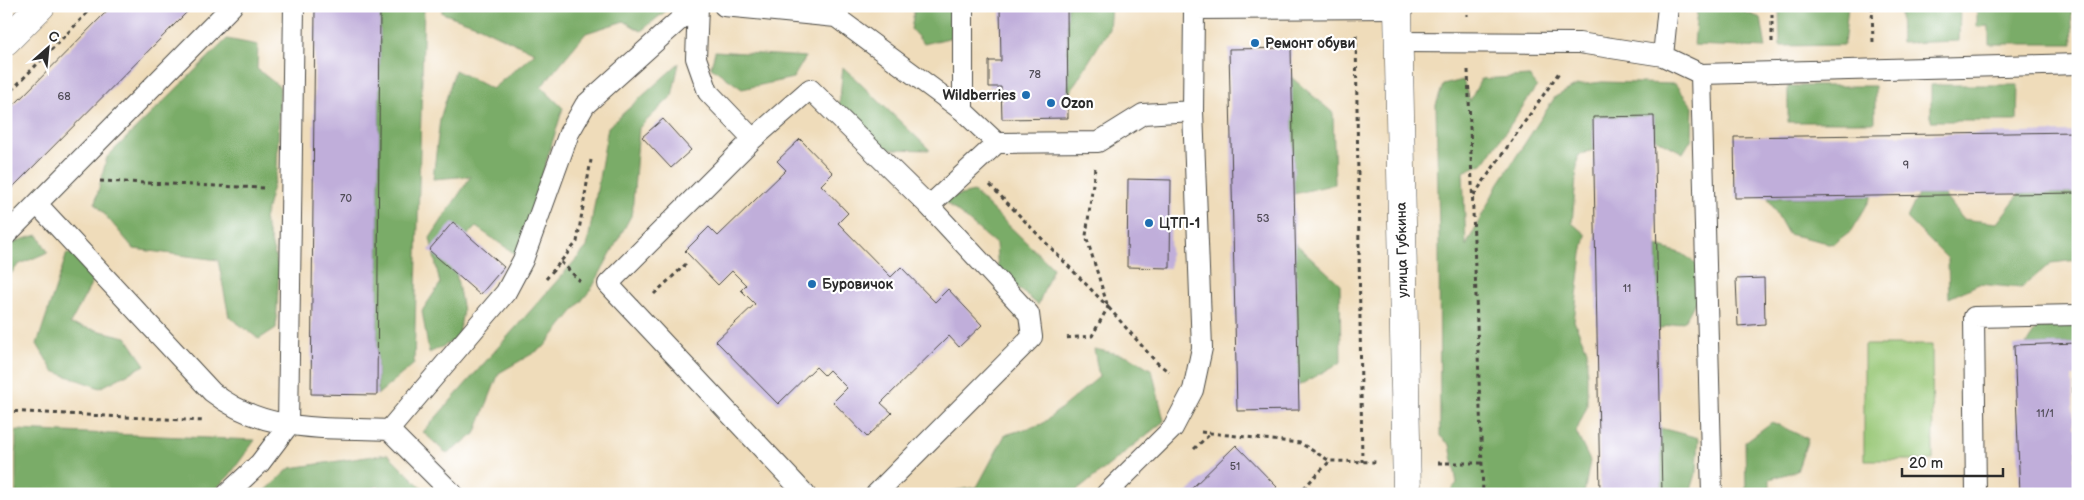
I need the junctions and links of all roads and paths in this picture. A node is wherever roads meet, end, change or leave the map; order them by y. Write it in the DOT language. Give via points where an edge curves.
graph roads {
  1 [pos="41,6"];
  2 [pos="94,6"];
  3 [pos="232,6"];
  4 [pos="294,6"];
  5 [pos="697,6"];
  6 [pos="724,6"];
  7 [pos="963,6"];
  8 [pos="1467,6"];
  9 [pos="1668,6"];
  10 [pos="1772,6"];
  11 [pos="1872,6"];
  12 [pos="1398,7"];
  13 [pos="1356,9"];
  14 [pos="1467,41"];
  15 [pos="6,42"];
  16 [pos="1398,42"];
  17 [pos="1579,42"];
  18 [pos="1664,56"];
  19 [pos="2078,64"];
  20 [pos="1874,69"];
  21 [pos="1772,71"];
  22 [pos="1701,74"];
  23 [pos="6,96"];
  24 [pos="963,111"];
  25 [pos="1193,111"];
  26 [pos="753,139"];
  27 [pos="1098,142"];
  28 [pos="997,143"];
  29 [pos="972,167"];
  30 [pos="62,179"];
  31 [pos="291,190"];
  32 [pos="1473,196"];
  33 [pos="37,204"];
  34 [pos="929,206"];
  35 [pos="6,235"];
  36 [pos="1108,307"];
  37 [pos="2078,315"];
  38 [pos="1066,338"];
  39 [pos="1193,390"];
  40 [pos="6,411"];
  41 [pos="210,422"];
  42 [pos="288,426"];
  43 [pos="1173,428"];
  44 [pos="389,430"];
  45 [pos="1362,462"];
  46 [pos="227,494"];
  47 [pos="453,494"];
  48 [pos="805,494"];
  49 [pos="876,494"];
  50 [pos="1106,494"];
  51 [pos="1298,494"];
  52 [pos="1406,494"];
  53 [pos="1483,494"];
  54 [pos="1712,494"];
  55 [pos="1976,494"];
  1 -- 15 [label="main road"];
  2 -- 23 [label="path"];
  3 -- 30 [label="lane"];
  4 -- 31 [label="lane"];
  5 -- 26 [label="lane" via="696,58 708,92"];
  5 -- 44 [label="lane" via="585,105 568,133 523,260 506,292"];
  6 -- 24 [label="lane" via="836,17"];
  7 -- 24 [label="lane"];
  8 -- 14 [label="path"];
  9 -- 18 [label="lane"];
  10 -- 21 [label="path"];
  11 -- 20 [label="path"];
  12 -- 13 [label="lane"];
  12 -- 16 [label="main road, улица Губкина"];
  13 -- 25 [label="lane" via="1194,9"];
  13 -- 45 [label="path"];
  14 -- 16 [label="lane"];
  14 -- 17 [label="lane"];
  14 -- 32 [label="path"];
  16 -- 52 [label="main road, улица Губкина"];
  17 -- 18 [label="lane"];
  17 -- 32 [label="path"];
  18 -- 22 [label="lane"];
  19 -- 20 [label="lane"];
  20 -- 21 [label="lane"];
  21 -- 22 [label="lane"];
  22 -- 54 [label="lane"];
  24 -- 28 [label="lane"];
  25 -- 27 [label="lane" via="1143,114"];
  25 -- 39 [label="lane" via="1202,348"];
  26 -- 34 [label="lane" via="810,89"];
  26 -- 48 [label="lane" via="608,284"];
  27 -- 28 [label="lane"];
  27 -- 36 [label="path" via="1086,236"];
  28 -- 29 [label="lane"];
  29 -- 34 [label="lane"];
  29 -- 36 [label="path"];
  30 -- 31 [label="path"];
  30 -- 33 [label="lane"];
  31 -- 42 [label="lane"];
  32 -- 53 [label="path"];
  33 -- 35 [label="lane"];
  33 -- 42 [label="lane" via="212,392 244,412"];
  34 -- 49 [label="lane" via="1029,314 1032,337"];
  36 -- 38 [label="path" via="1092,336"];
  36 -- 39 [label="path" via="1156,362"];
  37 -- 55 [label="lane" via="1974,317"];
  39 -- 43 [label="lane"];
  40 -- 41 [label="path"];
  42 -- 44 [label="lane"];
  42 -- 46 [label="lane" via="260,463"];
  43 -- 50 [label="lane"];
  43 -- 51 [label="path" via="1300,442 1330,461"];
  44 -- 47 [label="lane"];
}
